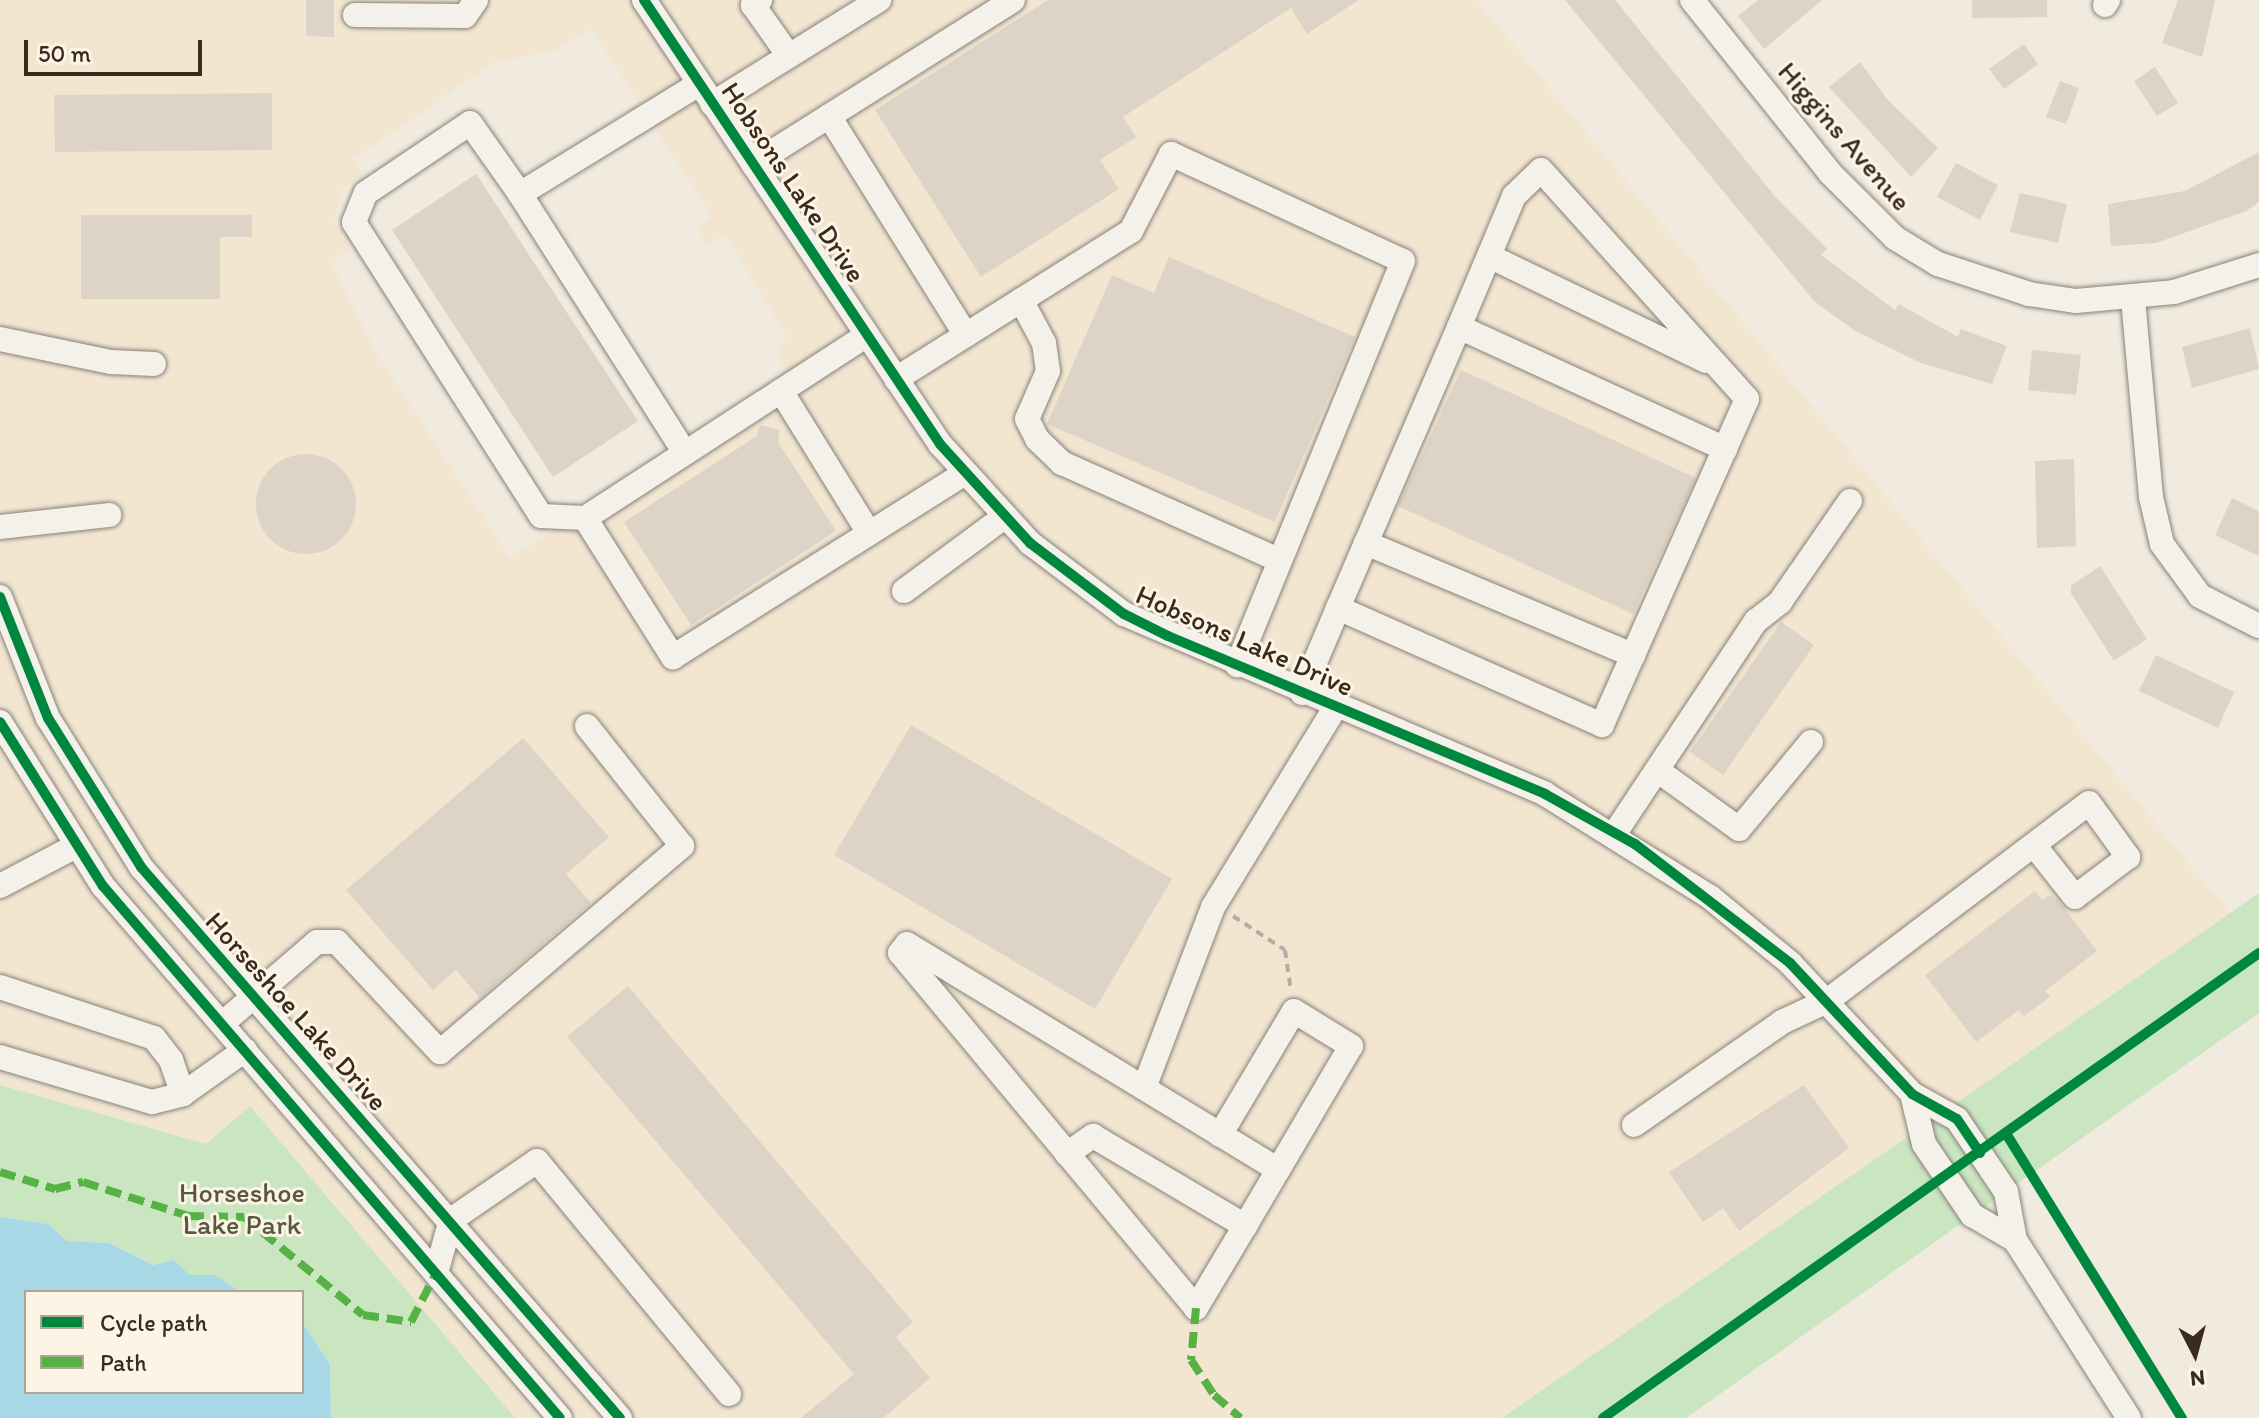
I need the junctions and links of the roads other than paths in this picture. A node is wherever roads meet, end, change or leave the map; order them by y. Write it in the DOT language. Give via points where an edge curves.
graph roads {
  1 [pos="476,0"];
  2 [pos="644,0"];
  3 [pos="760,0"];
  4 [pos="1013,0"];
  5 [pos="1692,0"];
  6 [pos="869,3"];
  7 [pos="355,15"];
  8 [pos="789,56"];
  9 [pos="706,94"];
  10 [pos="829,116"];
  11 [pos="753,164"];
  12 [pos="520,194"];
  13 [pos="1489,256"];
  14 [pos="2259,265"];
  15 [pos="2133,299"];
  16 [pos="1021,300"];
  17 [pos="1459,327"];
  18 [pos="867,335"];
  19 [pos="966,335"];
  20 [pos="0,339"];
  21 [pos="154,364"];
  22 [pos="1717,366"];
  23 [pos="896,379"];
  24 [pos="781,391"];
  25 [pos="1725,449"];
  26 [pos="685,453"];
  27 [pos="965,473"];
  28 [pos="1850,501"];
  29 [pos="109,515"];
  30 [pos="1004,517"];
  31 [pos="585,518"];
  32 [pos="0,527"];
  33 [pos="869,533"];
  34 [pos="1366,543"];
  35 [pos="1279,560"];
  36 [pos="904,591"];
  37 [pos="0,597"];
  38 [pos="1338,608"];
  39 [pos="2259,626"];
  40 [pos="1633,655"];
  41 [pos="1237,665"];
  42 [pos="10,668"];
  43 [pos="1302,693"];
  44 [pos="1336,706"];
  45 [pos="0,722"];
  46 [pos="587,726"];
  47 [pos="1811,742"];
  48 [pos="1657,770"];
  49 [pos="1615,833"];
  50 [pos="2034,845"];
  51 [pos="76,846"];
  52 [pos="1,889"];
  53 [pos="0,987"];
  54 [pos="252,995"];
  55 [pos="1827,1001"];
  56 [pos="223,1023"];
  57 [pos="245,1050"];
  58 [pos="0,1057"];
  59 [pos="1144,1088"];
  60 [pos="183,1094"];
  61 [pos="1912,1094"];
  62 [pos="1634,1125"];
  63 [pos="1220,1135"];
  64 [pos="1067,1154"];
  65 [pos="1278,1170"];
  66 [pos="451,1220"];
  67 [pos="1245,1226"];
  68 [pos="2015,1240"];
  69 [pos="436,1273"];
  70 [pos="729,1394"];
  71 [pos="560,1418"];
  72 [pos="620,1418"];
  73 [pos="2129,1418"];
  1 -- 7 [label="street" via="465,16"];
  2 -- 9 [label="street, Hobsons Lake Drive"];
  3 -- 8 [label="street" via="753,5"];
  4 -- 10 [label="street"];
  5 -- 15 [label="street, Higgins Avenue" via="1830,173 1895,238 1938,264 2029,294 2076,301"];
  6 -- 8 [label="street"];
  8 -- 9 [label="street"];
  9 -- 11 [label="street, Hobsons Lake Drive"];
  9 -- 12 [label="street"];
  10 -- 11 [label="street"];
  10 -- 19 [label="street"];
  11 -- 18 [label="street, Hobsons Lake Drive"];
  12 -- 26 [label="street"];
  12 -- 31 [label="street" via="470,123 366,193 354,222 541,516"];
  13 -- 17 [label="street"];
  13 -- 22 [label="street"];
  13 -- 22 [label="street" via="1514,196 1541,170"];
  14 -- 15 [label="street, Higgins Avenue" via="2217,282"];
  15 -- 39 [label="street" via="2152,505 2162,544 2200,596"];
  16 -- 19 [label="street"];
  16 -- 35 [label="street" via="1044,343 1048,371 1027,419 1037,439 1062,463"];
  16 -- 35 [label="street" via="1131,231 1171,154 1403,261"];
  17 -- 25 [label="street"];
  17 -- 34 [label="street"];
  18 -- 23 [label="street, Hobsons Lake Drive"];
  18 -- 24 [label="street"];
  19 -- 23 [label="street"];
  20 -- 21 [label="street" via="111,362"];
  22 -- 25 [label="street" via="1747,399"];
  23 -- 27 [label="street, Hobsons Lake Drive"];
  24 -- 26 [label="street"];
  24 -- 33 [label="street"];
  25 -- 40 [label="street"];
  26 -- 31 [label="street"];
  27 -- 30 [label="street, Hobsons Lake Drive"];
  27 -- 33 [label="street"];
  28 -- 48 [label="street" via="1780,602 1756,621"];
  29 -- 32 [label="street"];
  30 -- 36 [label="street"];
  30 -- 41 [label="street, Hobsons Lake Drive" via="1076,582 1124,614"];
  31 -- 33 [label="street" via="673,657"];
  34 -- 38 [label="street"];
  34 -- 40 [label="street"];
  35 -- 41 [label="street"];
  37 -- 42 [label="street, Horseshoe Lake Drive"];
  38 -- 40 [label="street" via="1602,725"];
  38 -- 43 [label="street"];
  41 -- 43 [label="street, Hobsons Lake Drive"];
  42 -- 54 [label="street, Horseshoe Lake Drive" via="108,819 177,913"];
  43 -- 44 [label="street, Hobsons Lake Drive"];
  44 -- 49 [label="street, Hobsons Lake Drive" via="1545,794"];
  44 -- 59 [label="street" via="1213,907"];
  45 -- 51 [label="street"];
  46 -- 54 [label="street" via="682,846 440,1052 337,942 317,942"];
  47 -- 48 [label="street" via="1739,829"];
  48 -- 49 [label="street"];
  49 -- 55 [label="street, Hobsons Lake Drive" via="1710,897"];
  50 -- 55 [label="street"];
  51 -- 52 [label="street"];
  51 -- 56 [label="street" via="103,886"];
  53 -- 60 [label="street" via="154,1038 171,1060"];
  54 -- 56 [label="street"];
  54 -- 66 [label="street, Horseshoe Lake Drive"];
  55 -- 61 [label="street, Hobsons Lake Drive"];
  55 -- 62 [label="street" via="1782,1022"];
  56 -- 57 [label="street"];
  57 -- 60 [label="street"];
  57 -- 69 [label="street"];
  58 -- 60 [label="street" via="152,1102"];
  59 -- 63 [label="street"];
  59 -- 64 [label="street" via="907,944 900,953"];
  61 -- 68 [label="street, Hobsons Lake Drive" via="1924,1144 1972,1215"];
  61 -- 68 [label="street, Hobsons Lake Drive" via="1957,1119 2006,1192"];
  63 -- 65 [label="street"];
  63 -- 65 [label="street" via="1294,1011 1351,1046"];
  64 -- 67 [label="street" via="1093,1136"];
  64 -- 67 [label="street" via="1196,1308"];
  65 -- 67 [label="street"];
  66 -- 69 [label="street"];
  66 -- 70 [label="street" via="537,1161"];
  66 -- 72 [label="street, Horseshoe Lake Drive"];
  68 -- 73 [label="street, Hobsons Lake Drive"];
  69 -- 71 [label="street"];
}
